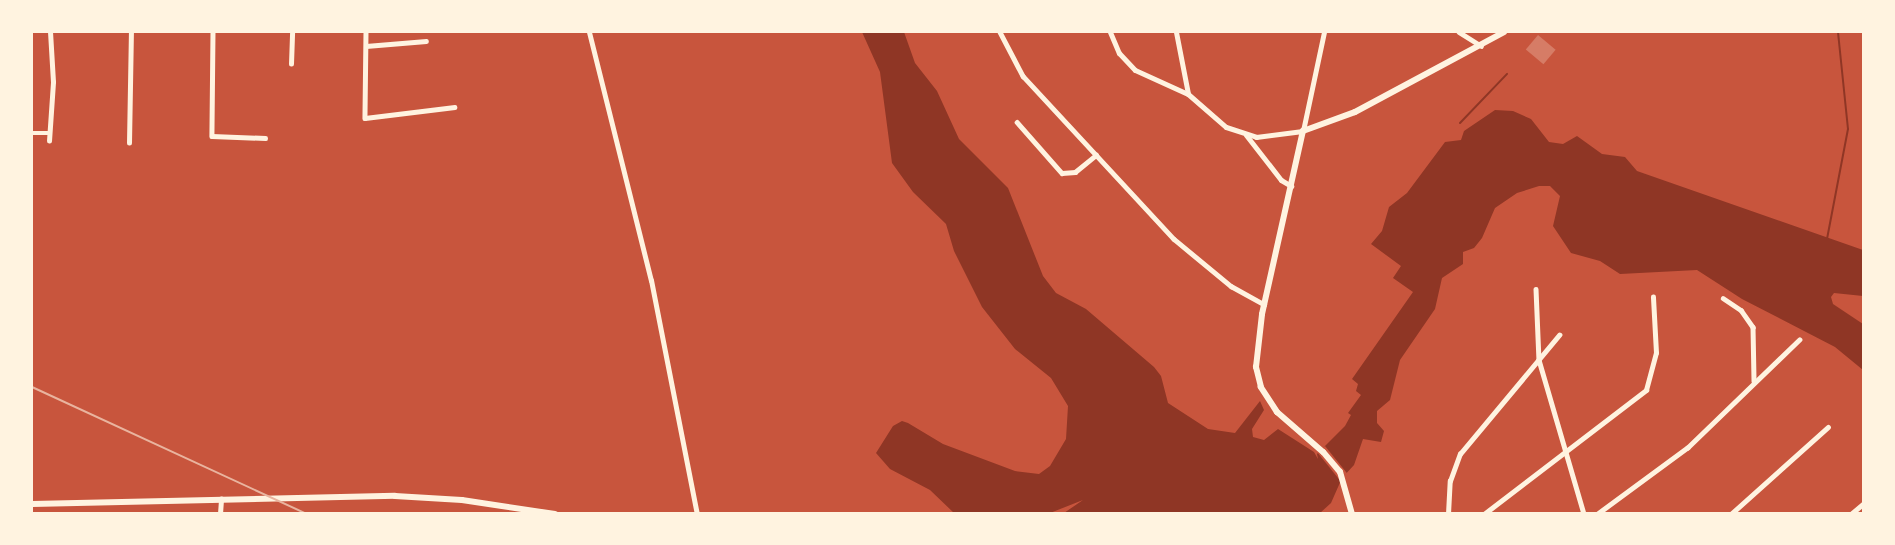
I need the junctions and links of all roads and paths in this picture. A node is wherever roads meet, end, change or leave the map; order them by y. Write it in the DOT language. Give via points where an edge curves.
graph roads {
  1 [pos="50,32"];
  2 [pos="131,32"];
  3 [pos="213,32"];
  4 [pos="292,32"];
  5 [pos="366,32"];
  6 [pos="589,32"];
  7 [pos="1000,32"];
  8 [pos="1110,32"];
  9 [pos="1176,32"];
  10 [pos="1324,32"];
  11 [pos="1460,32"];
  12 [pos="1504,32"];
  13 [pos="426,41"];
  14 [pos="366,46"];
  15 [pos="1481,46"];
  16 [pos="291,64"];
  17 [pos="1188,94"];
  18 [pos="454,107"];
  19 [pos="1017,122"];
  20 [pos="1303,131"];
  21 [pos="32,133"];
  22 [pos="50,133"];
  23 [pos="1246,135"];
  24 [pos="265,138"];
  25 [pos="49,141"];
  26 [pos="129,143"];
  27 [pos="1096,155"];
  28 [pos="1291,186"];
  29 [pos="1536,289"];
  30 [pos="1653,297"];
  31 [pos="1723,298"];
  32 [pos="1264,304"];
  33 [pos="1559,335"];
  34 [pos="1799,340"];
  35 [pos="1539,360"];
  36 [pos="1754,381"];
  37 [pos="1828,427"];
  38 [pos="1565,452"];
  39 [pos="221,499"];
  40 [pos="1863,503"];
  41 [pos="32,504"];
  42 [pos="220,513"];
  43 [pos="555,513"];
  44 [pos="697,513"];
  45 [pos="1352,513"];
  46 [pos="1448,513"];
  47 [pos="1484,513"];
  48 [pos="1584,513"];
  49 [pos="1597,513"];
  50 [pos="1731,513"];
  51 [pos="1851,513"];
  1 -- 22 [label="street"];
  2 -- 26 [label="street"];
  3 -- 24 [label="street" via="212,136"];
  4 -- 16 [label="street"];
  5 -- 14 [label="street"];
  6 -- 44 [label="street" via="656,304"];
  7 -- 27 [label="street" via="1023,76"];
  8 -- 17 [label="street" via="1119,54 1135,70"];
  9 -- 17 [label="street"];
  10 -- 20 [label="street"];
  11 -- 15 [label="street"];
  12 -- 15 [label="main road"];
  13 -- 14 [label="street"];
  14 -- 18 [label="street" via="365,118"];
  15 -- 20 [label="main road" via="1355,112"];
  17 -- 23 [label="street" via="1214,120"];
  19 -- 27 [label="street" via="1062,173 1075,172"];
  20 -- 23 [label="street" via="1274,137"];
  20 -- 28 [label="main road"];
  21 -- 22 [label="street"];
  22 -- 25 [label="street"];
  23 -- 28 [label="street" via="1281,180"];
  27 -- 32 [label="street" via="1189,254 1237,290"];
  28 -- 32 [label="main road"];
  29 -- 35 [label="street"];
  30 -- 38 [label="street" via="1656,353 1649,385 1630,405"];
  31 -- 36 [label="street" via="1741,310 1753,327"];
  32 -- 45 [label="main road" via="1256,357 1261,387 1282,419 1321,450 1344,478"];
  33 -- 35 [label="street"];
  34 -- 36 [label="street"];
  35 -- 38 [label="street"];
  35 -- 46 [label="street" via="1480,428 1452,473"];
  36 -- 49 [label="street" via="1687,448"];
  37 -- 50 [label="street"];
  38 -- 47 [label="street"];
  38 -- 48 [label="street"];
  39 -- 41 [label="main road"];
  39 -- 42 [label="street"];
  39 -- 43 [label="main road" via="412,496"];
  40 -- 51 [label="street"];
}
